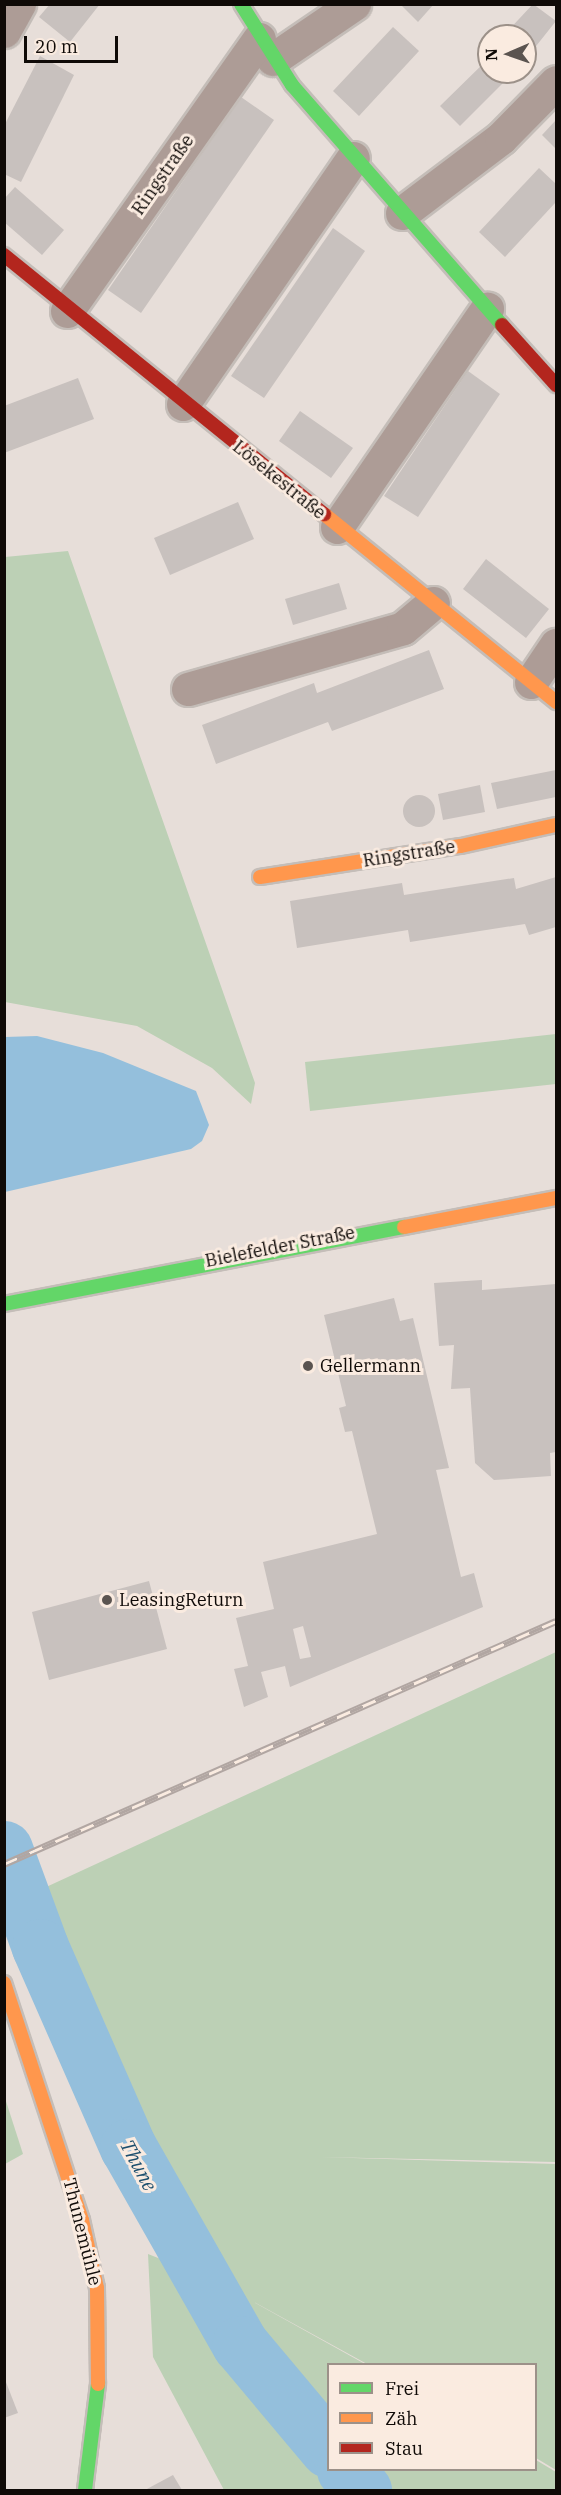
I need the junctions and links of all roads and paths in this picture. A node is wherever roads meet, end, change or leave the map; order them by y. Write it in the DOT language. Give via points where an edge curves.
graph roads {
  1 [pos="19,4"];
  2 [pos="241,4"];
  3 [pos="354,4"];
  4 [pos="4,31"];
  5 [pos="266,49"];
  6 [pos="556,82"];
  7 [pos="353,158"];
  8 [pos="402,213"];
  9 [pos="4,255"];
  10 [pos="486,309"];
  11 [pos="67,311"];
  12 [pos="554,377"];
  13 [pos="183,404"];
  14 [pos="337,527"];
  15 [pos="433,603"];
  16 [pos="556,645"];
  17 [pos="531,682"];
  18 [pos="188,689"];
  19 [pos="556,702"];
  20 [pos="556,825"];
  21 [pos="260,877"];
  22 [pos="556,1198"];
  23 [pos="4,1304"];
  24 [pos="4,1983"];
  25 [pos="85,2490"];
  1 -- 4 [label="street"];
  2 -- 5 [label="street"];
  3 -- 5 [label="street, Ringstraße"];
  5 -- 7 [label="street"];
  5 -- 11 [label="street, Ringstraße"];
  6 -- 8 [label="street" via="501,138"];
  7 -- 8 [label="street"];
  7 -- 13 [label="street"];
  8 -- 10 [label="street"];
  9 -- 11 [label="street, Lösekestraße"];
  10 -- 12 [label="street"];
  10 -- 14 [label="street"];
  11 -- 13 [label="street, Lösekestraße"];
  13 -- 14 [label="street, Lösekestraße"];
  14 -- 15 [label="street, Lösekestraße"];
  15 -- 17 [label="street, Lösekestraße"];
  15 -- 18 [label="street" via="403,628"];
  16 -- 17 [label="street"];
  17 -- 19 [label="street, Lösekestraße"];
  20 -- 21 [label="street, Ringstraße" via="461,846"];
  22 -- 23 [label="street, Bielefelder Straße"];
  24 -- 25 [label="street, Thunemühle" via="82,2220 97,2288 102,2354"];
}
